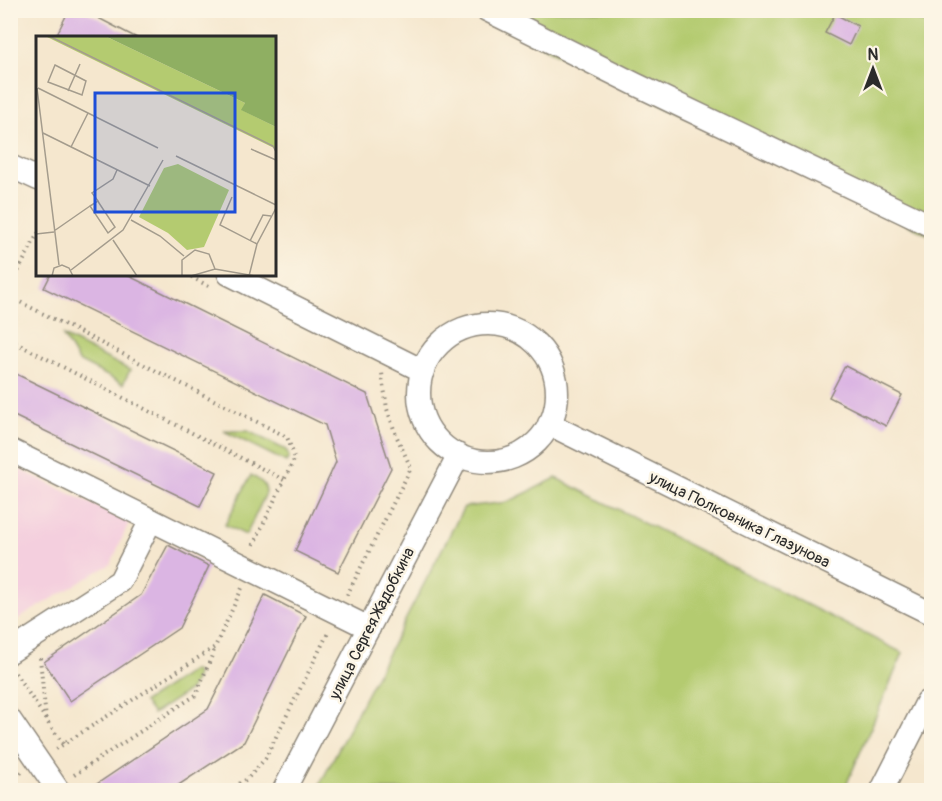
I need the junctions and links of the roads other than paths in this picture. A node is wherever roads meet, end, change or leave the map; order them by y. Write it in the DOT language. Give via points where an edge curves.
graph roads {
  1 [pos="487,10"];
  2 [pos="10,166"];
  3 [pos="36,178"];
  4 [pos="932,226"];
  5 [pos="223,282"];
  6 [pos="423,371"];
  7 [pos="549,424"];
  8 [pos="10,450"];
  9 [pos="459,455"];
  10 [pos="151,520"];
  11 [pos="932,614"];
  12 [pos="369,627"];
  13 [pos="10,652"];
  14 [pos="927,702"];
  15 [pos="13,729"];
  16 [pos="62,785"];
  17 [pos="284,790"];
  18 [pos="882,790"];
  1 -- 4 [label="street"];
  2 -- 3 [label="street"];
  5 -- 6 [label="street"];
  6 -- 7 [label="street" via="440,343 453,333 485,324 518,331 532,339 552,366 557,398"];
  6 -- 9 [label="street" via="419,388 425,420 433,434"];
  7 -- 9 [label="street" via="536,442 507,459 491,462"];
  7 -- 11 [label="street, улица Полковника Глазунова"];
  8 -- 10 [label="street"];
  9 -- 12 [label="street, улица Сергея Жадобкина"];
  10 -- 12 [label="street"];
  10 -- 13 [label="street" via="120,581"];
  12 -- 17 [label="street, улица Сергея Жадобкина"];
  14 -- 18 [label="street"];
  15 -- 16 [label="street"];
}
